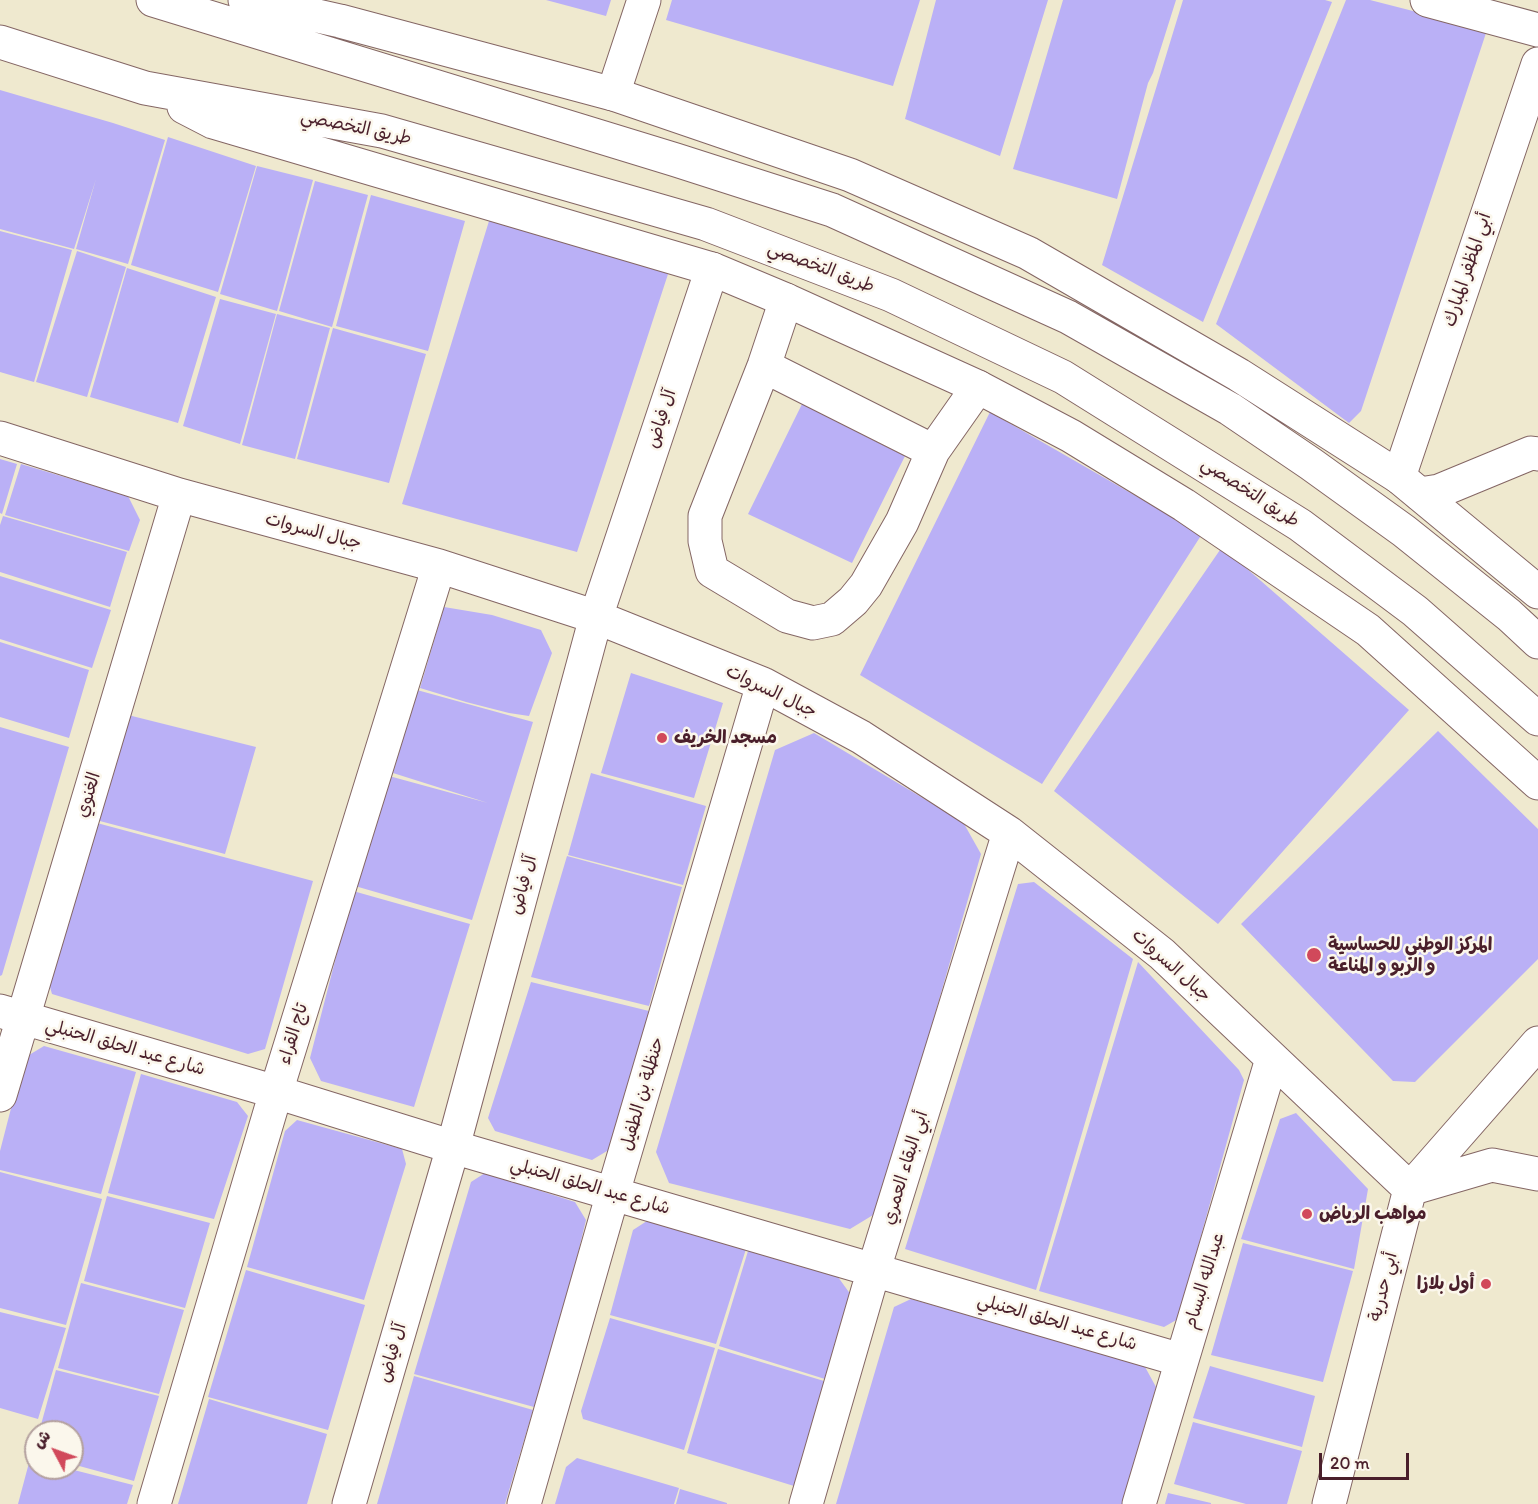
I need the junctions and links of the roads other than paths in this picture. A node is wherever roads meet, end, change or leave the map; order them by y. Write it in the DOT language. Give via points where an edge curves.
graph roads {
  1 [pos="153,0"];
  2 [pos="244,0"];
  3 [pos="644,0"];
  4 [pos="1427,0"];
  5 [pos="1538,30"];
  6 [pos="0,42"];
  7 [pos="1536,74"];
  8 [pos="144,88"];
  9 [pos="613,94"];
  10 [pos="712,269"];
  11 [pos="786,300"];
  12 [pos="764,366"];
  13 [pos="978,387"];
  14 [pos="0,438"];
  15 [pos="933,451"];
  16 [pos="1538,454"];
  17 [pos="1410,486"];
  18 [pos="179,495"];
  19 [pos="439,566"];
  20 [pos="1538,592"];
  21 [pos="596,617"];
  22 [pos="1538,642"];
  23 [pos="763,684"];
  24 [pos="1538,719"];
  25 [pos="1538,783"];
  26 [pos="1009,833"];
  27 [pos="11,1014"];
  28 [pos="1538,1043"];
  29 [pos="1272,1059"];
  30 [pos="276,1092"];
  31 [pos="0,1095"];
  32 [pos="453,1146"];
  33 [pos="1538,1174"];
  34 [pos="1410,1189"];
  35 [pos="613,1193"];
  36 [pos="874,1269"];
  37 [pos="1181,1360"];
  38 [pos="154,1504"];
  39 [pos="349,1504"];
  40 [pos="524,1504"];
  41 [pos="806,1504"];
  42 [pos="1139,1504"];
  43 [pos="1329,1504"];
  1 -- 22 [label="street" via="832,210 1068,317 1230,409 1311,464 1404,531"];
  2 -- 9 [label="street" via="340,21"];
  3 -- 9 [label="street"];
  4 -- 5 [label="street"];
  6 -- 8 [label="street, طريق التخصصي"];
  7 -- 17 [label="street, أبي المظفر المبارك"];
  8 -- 10 [label="street" via="213,122"];
  8 -- 24 [label="street, طريق التخصصي" via="382,131 706,224 891,295 1063,377 1300,525 1415,610"];
  9 -- 17 [label="street" via="850,175 1028,253 1239,375"];
  10 -- 11 [label="street"];
  10 -- 21 [label="street, آل فياض"];
  11 -- 12 [label="street"];
  11 -- 13 [label="street"];
  12 -- 15 [label="street"];
  12 -- 15 [label="street" via="705,516 705,541 712,571 787,616 813,623 832,619 853,602 902,522"];
  13 -- 15 [label="street"];
  13 -- 25 [label="street" via="1071,436 1184,505 1368,630"];
  14 -- 18 [label="street, جبال السروات"];
  16 -- 17 [label="street" via="1531,453 1439,491"];
  17 -- 20 [label="street"];
  18 -- 19 [label="street, جبال السروات"];
  18 -- 27 [label="street, الغنوي"];
  19 -- 21 [label="street, جبال السروات"];
  19 -- 30 [label="street, تاج القراء"];
  21 -- 23 [label="street, جبال السروات"];
  21 -- 32 [label="street, آل فياض"];
  23 -- 26 [label="street, جبال السروات" via="861,738"];
  23 -- 35 [label="street, حنظلة بن الطفيل"];
  26 -- 29 [label="street, جبال السروات" via="1162,954"];
  26 -- 36 [label="street, أبي البقاء العمري"];
  27 -- 30 [label="street, شارع عبد الحلق الحنبلي"];
  27 -- 31 [label="street, الغنوي"];
  28 -- 34 [label="street, أبي حدرية"];
  29 -- 34 [label="street, جبال السروات"];
  29 -- 37 [label="street, عبدالله البسام"];
  30 -- 32 [label="street, شارع عبد الحلق الحنبلي"];
  30 -- 38 [label="street, تاج القراء"];
  32 -- 35 [label="street, شارع عبد الحلق الحنبلي"];
  32 -- 39 [label="street, آل فياض"];
  33 -- 34 [label="street" via="1492,1165"];
  34 -- 43 [label="street, أبي حدرية"];
  35 -- 36 [label="street, شارع عبد الحلق الحنبلي"];
  35 -- 40 [label="street, حنظلة بن الطفيل"];
  36 -- 37 [label="street, شارع عبد الحلق الحنبلي"];
  36 -- 41 [label="street, أبي البقاء العمري"];
  37 -- 42 [label="street, عبدالله البسام"];
}
